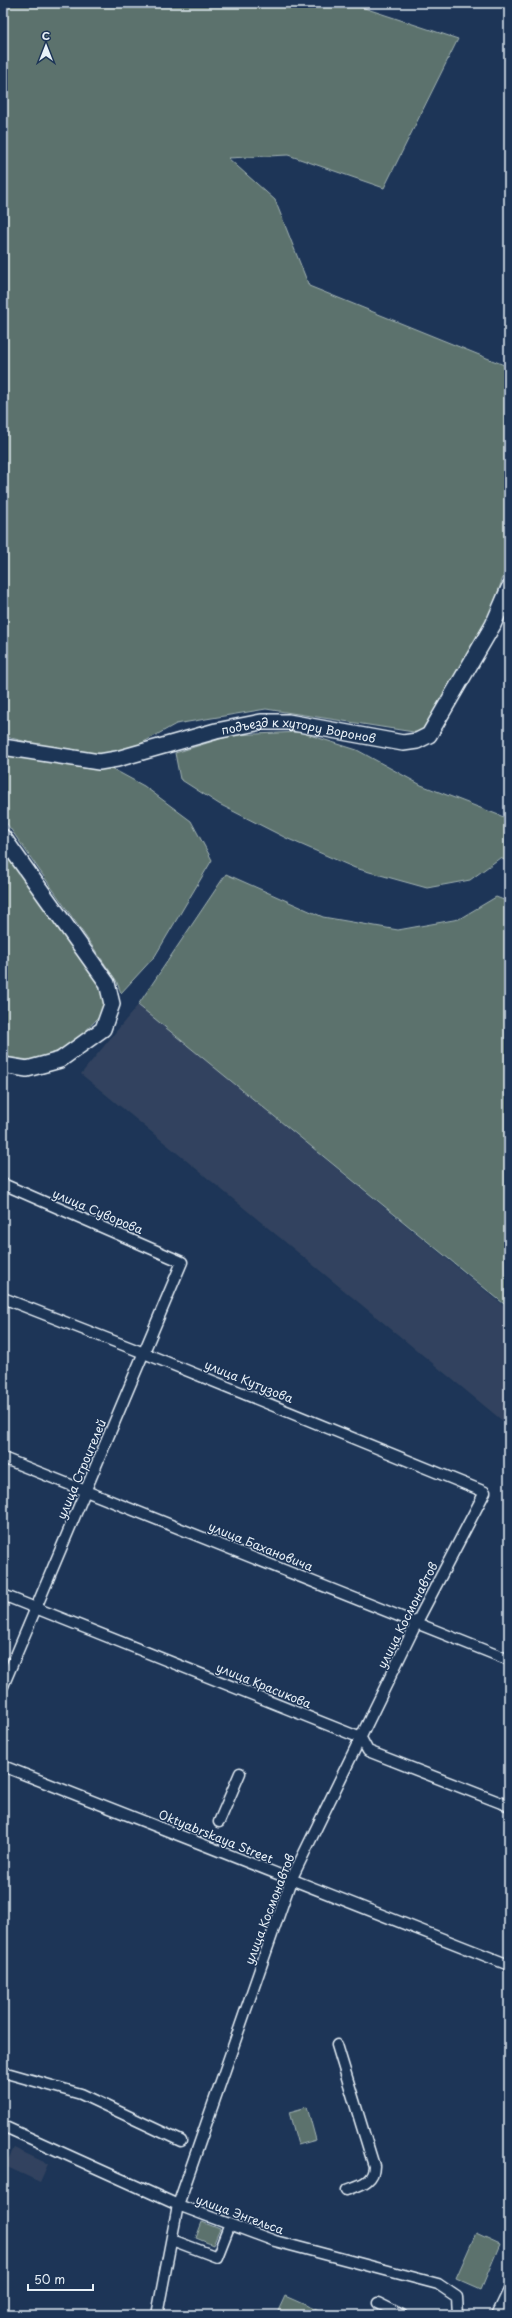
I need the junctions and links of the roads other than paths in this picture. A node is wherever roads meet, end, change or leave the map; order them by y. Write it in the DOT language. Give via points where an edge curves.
graph roads {
  1 [pos="509,588"];
  2 [pos="3,747"];
  3 [pos="3,837"];
  4 [pos="3,1064"];
  5 [pos="3,1184"];
  6 [pos="182,1262"];
  7 [pos="3,1298"];
  8 [pos="144,1353"];
  9 [pos="3,1458"];
  10 [pos="87,1491"];
  11 [pos="485,1492"];
  12 [pos="3,1595"];
  13 [pos="35,1608"];
  14 [pos="417,1622"];
  15 [pos="509,1660"];
  16 [pos="3,1686"];
  17 [pos="361,1738"];
  18 [pos="3,1766"];
  19 [pos="240,1773"];
  20 [pos="509,1806"];
  21 [pos="219,1822"];
  22 [pos="291,1880"];
  23 [pos="509,1965"];
  24 [pos="337,2045"];
  25 [pos="3,2072"];
  26 [pos="3,2126"];
  27 [pos="182,2141"];
  28 [pos="347,2190"];
  29 [pos="178,2205"];
  30 [pos="230,2224"];
  31 [pos="172,2240"];
  32 [pos="509,2290"];
  33 [pos="378,2303"];
  34 [pos="157,2315"];
  35 [pos="402,2315"];
  36 [pos="458,2315"];
  37 [pos="497,2315"];
  1 -- 2 [label="street, подъезд к хутору Воронов" via="493,625 441,716 429,735 417,741 403,743 288,722 261,722 216,731 100,762"];
  3 -- 4 [label="street" via="107,983 112,1004 103,1029 60,1060 27,1069"];
  5 -- 6 [label="street, улица Суворова"];
  6 -- 8 [label="street, улица Строителей"];
  7 -- 8 [label="street, улица Кутузова"];
  8 -- 10 [label="street, улица Строителей"];
  8 -- 11 [label="street, улица Кутузова"];
  9 -- 10 [label="street, улица Бахановича"];
  10 -- 13 [label="street, улица Строителей"];
  10 -- 14 [label="street, улица Бахановича"];
  11 -- 14 [label="street, улица Космонавтов"];
  12 -- 13 [label="street, улица Красикова"];
  13 -- 16 [label="street, улица Строителей"];
  13 -- 17 [label="street, улица Красикова"];
  14 -- 15 [label="street, улица Бахановича"];
  14 -- 17 [label="street, улица Космонавтов"];
  17 -- 20 [label="street, улица Красикова" via="368,1751"];
  17 -- 22 [label="street, улица Космонавтов"];
  18 -- 22 [label="street, Oktyabrskaya Street"];
  19 -- 21 [label="street"];
  22 -- 23 [label="street, Oktyabrskaya Street"];
  22 -- 29 [label="street, улица Космонавтов"];
  24 -- 28 [label="street" via="374,2166 372,2178"];
  25 -- 27 [label="street" via="81,2094"];
  26 -- 29 [label="street, улица Энгельса"];
  29 -- 30 [label="street, улица Энгельса"];
  29 -- 31 [label="street, улица Космонавтов"];
  30 -- 31 [label="street" via="217,2257"];
  30 -- 36 [label="street, улица Энгельса" via="275,2241 438,2284 458,2297"];
  31 -- 34 [label="street, улица Космонавтов"];
  32 -- 37 [label="street"];
  33 -- 35 [label="street"];
}
